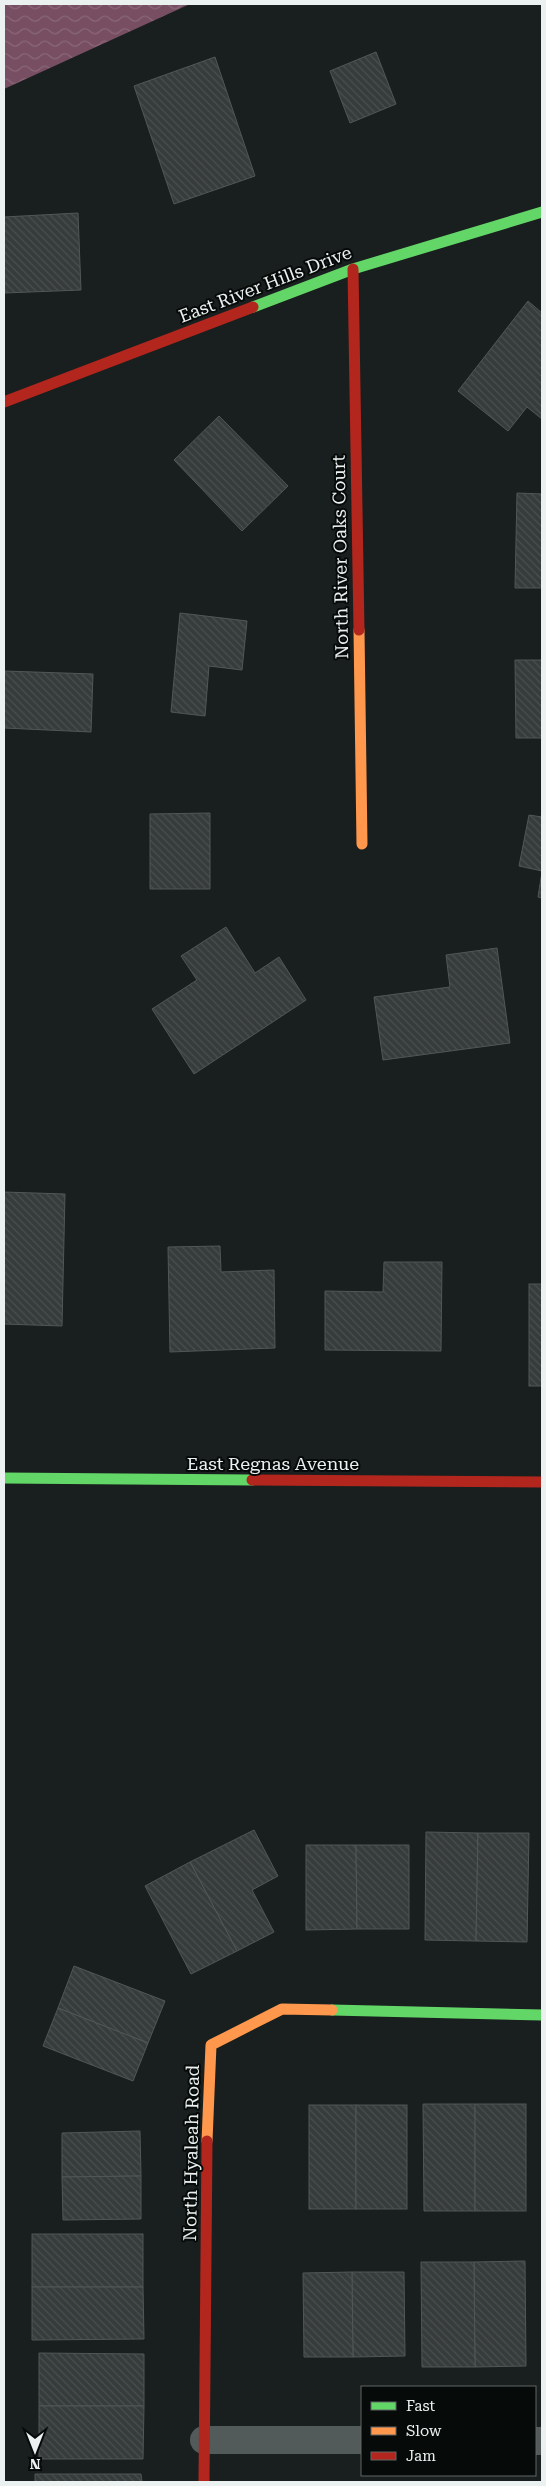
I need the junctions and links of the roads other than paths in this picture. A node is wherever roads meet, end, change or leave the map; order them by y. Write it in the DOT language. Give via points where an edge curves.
graph roads {
  1 [pos="542,212"];
  2 [pos="353,269"];
  3 [pos="4,402"];
  4 [pos="362,844"];
  5 [pos="4,1478"];
  6 [pos="542,1482"];
  7 [pos="542,2014"];
  8 [pos="204,2440"];
  9 [pos="361,2440"];
  10 [pos="204,2482"];
  1 -- 2 [label="street, East River Hills Drive"];
  2 -- 3 [label="street, East River Hills Drive"];
  2 -- 4 [label="street, North River Oaks Court"];
  5 -- 6 [label="street, East Regnas Avenue"];
  7 -- 8 [label="street, North Hyaleah Road" via="282,2009 211,2045 207,2103"];
  8 -- 9 [label="street"];
  8 -- 10 [label="street, North Hyaleah Road"];
}
